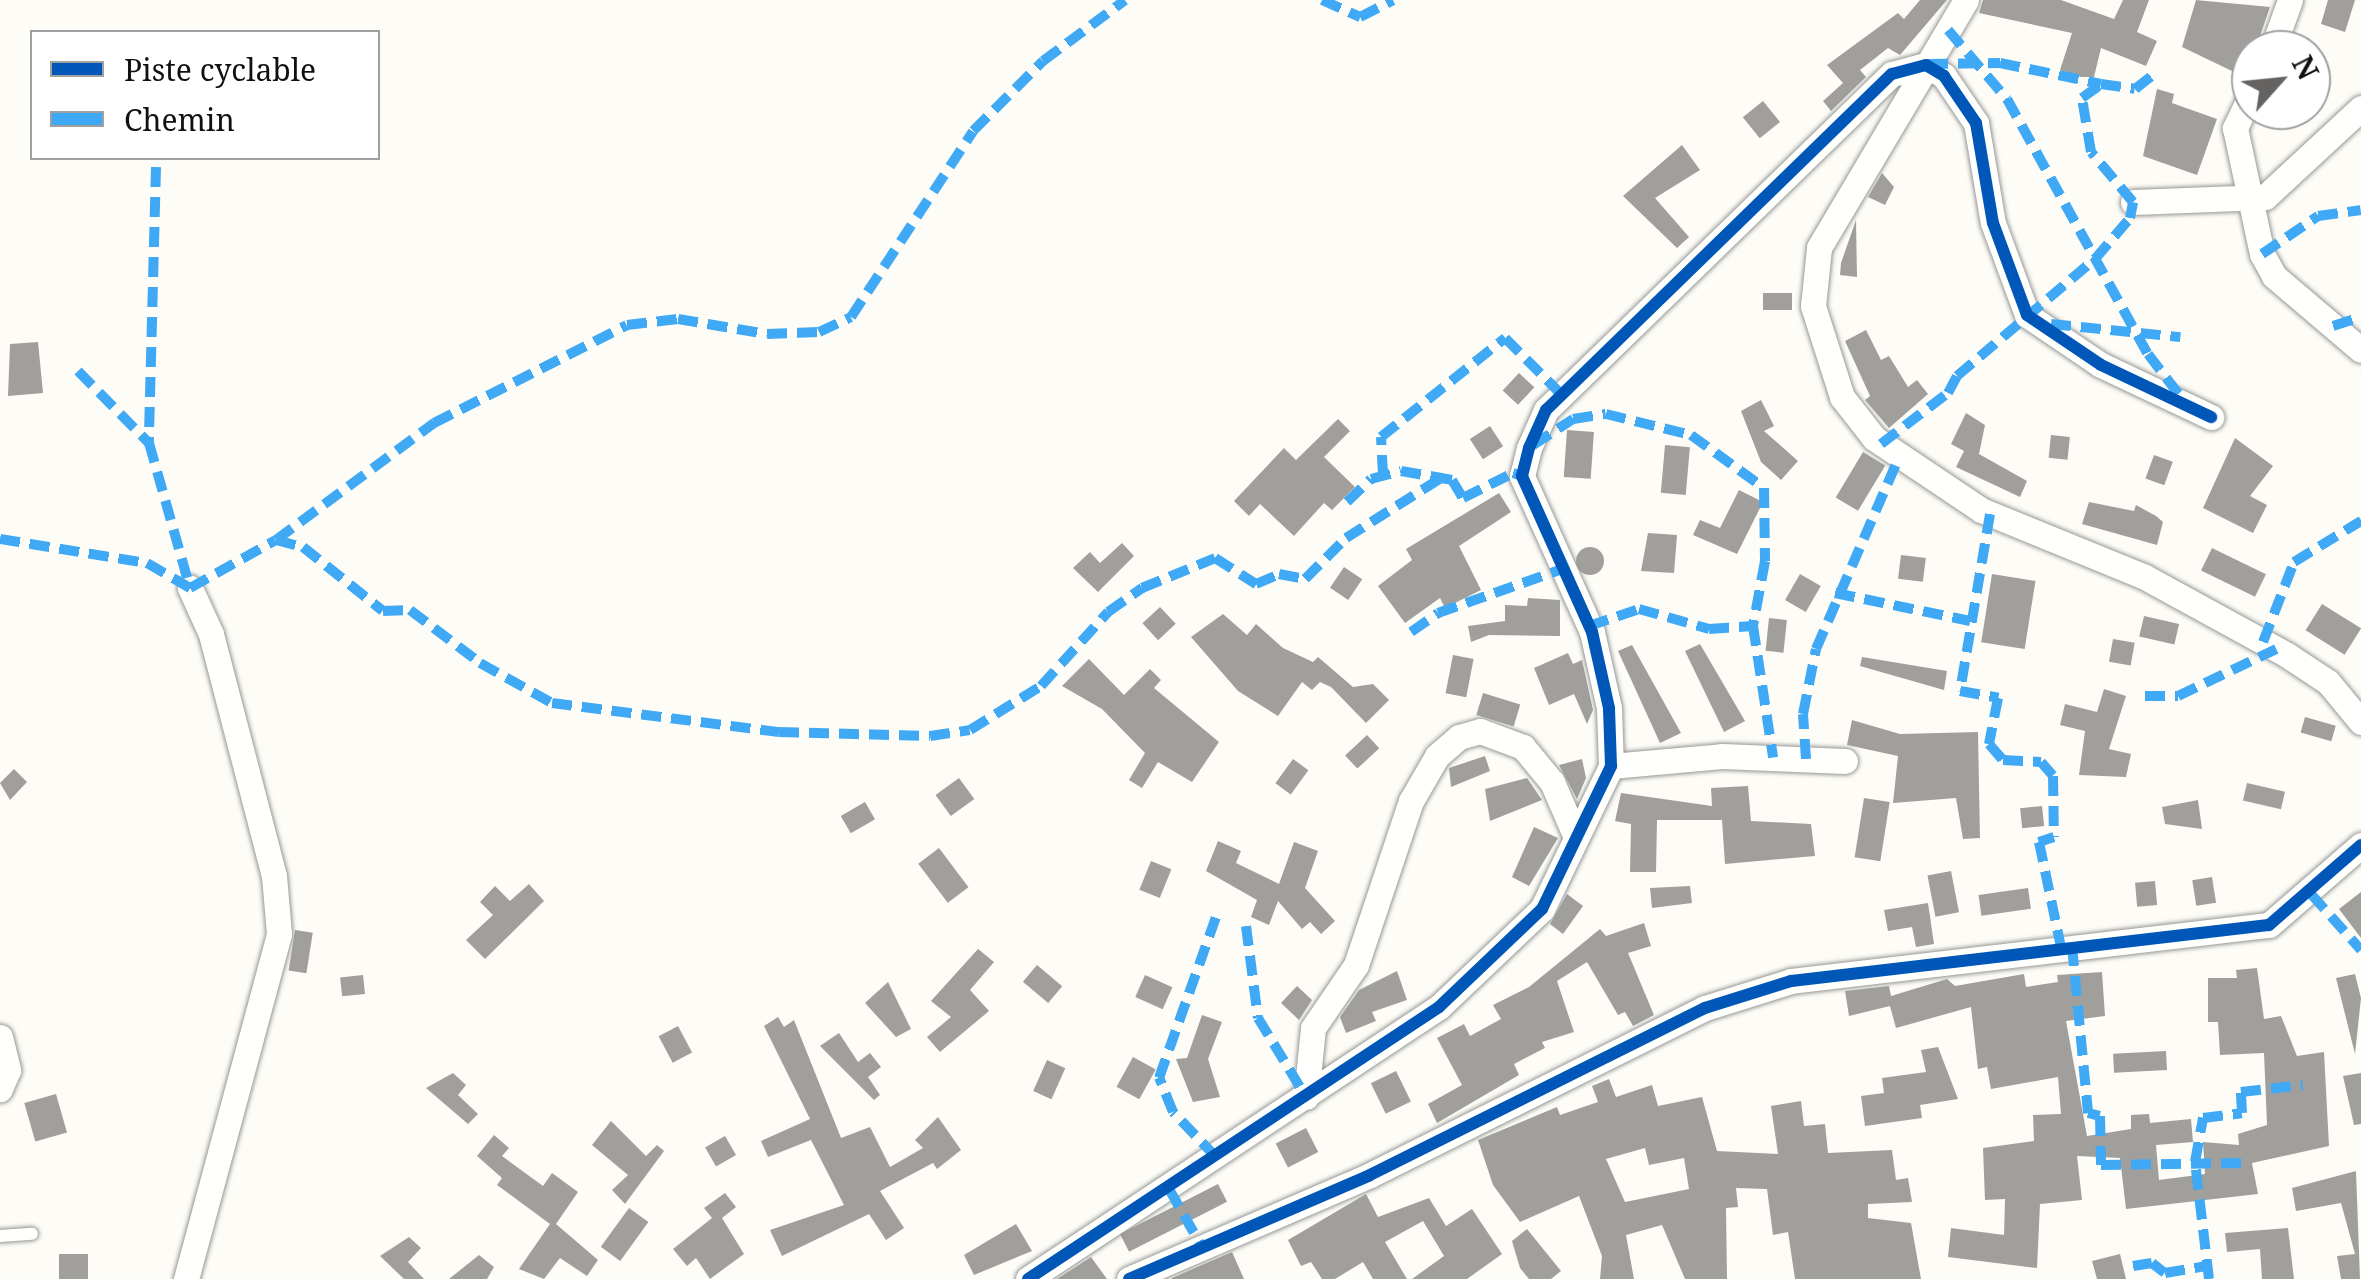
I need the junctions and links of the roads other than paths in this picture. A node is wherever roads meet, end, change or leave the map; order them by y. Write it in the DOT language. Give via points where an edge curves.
graph roads {
  1 [pos="1966,0"];
  2 [pos="2290,0"];
  3 [pos="2279,30"];
  4 [pos="1926,64"];
  5 [pos="2361,108"];
  6 [pos="2234,130"];
  7 [pos="2133,202"];
  8 [pos="2244,202"];
  9 [pos="2361,350"];
  10 [pos="2211,417"];
  11 [pos="190,588"];
  12 [pos="2361,722"];
  13 [pos="1845,761"];
  14 [pos="1611,766"];
  15 [pos="1575,835"];
  16 [pos="2361,845"];
  17 [pos="0,1037"];
  18 [pos="0,1089"];
  19 [pos="1306,1096"];
  20 [pos="32,1234"];
  21 [pos="0,1236"];
  22 [pos="186,1279"];
  23 [pos="1028,1279"];
  24 [pos="1129,1279"];
  1 -- 4 [label="street"];
  2 -- 3 [label="street"];
  4 -- 10 [label="street" via="1944,76 1976,124 1992,223 2027,315 2101,365"];
  4 -- 12 [label="street" via="1819,248 1814,306 1842,397 1881,444 1980,510 2143,576 2288,655 2328,682"];
  4 -- 14 [label="street" via="1892,74 1546,410 1522,476 1592,632 1609,708"];
  5 -- 8 [label="street" via="2300,170 2265,197"];
  6 -- 8 [label="street"];
  7 -- 8 [label="street"];
  8 -- 9 [label="street" via="2274,276"];
  11 -- 22 [label="street" via="226,690 274,876 279,934"];
  13 -- 14 [label="street" via="1722,756"];
  14 -- 15 [label="street"];
  15 -- 19 [label="street" via="1542,909 1516,939 1439,1008"];
  15 -- 19 [label="street" via="1552,782 1523,747 1480,732 1459,736 1437,756 1412,801 1356,966 1313,1028"];
  16 -- 24 [label="street" via="2270,925 1791,981 1705,1008 1370,1174"];
  17 -- 18 [label="street" via="8,1070"];
  19 -- 23 [label="street"];
  20 -- 21 [label="lane"];
}
